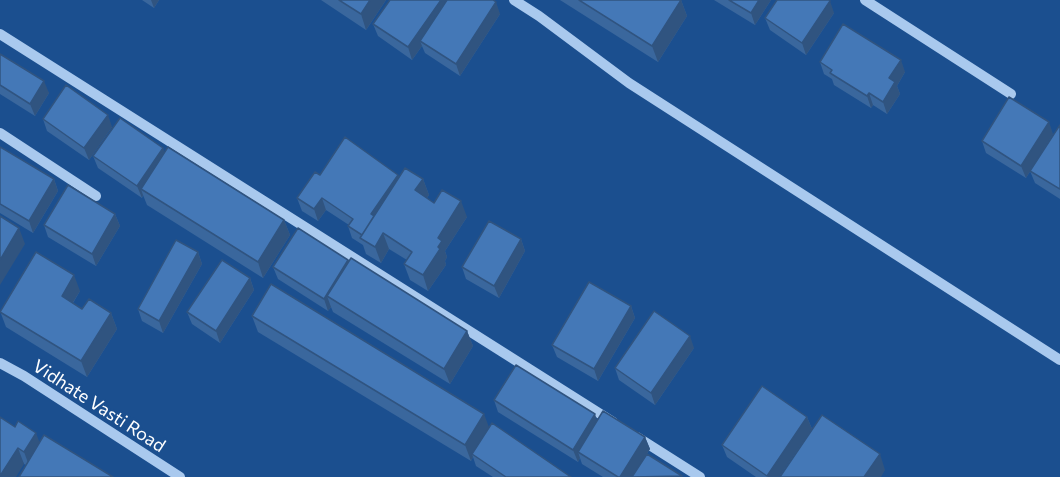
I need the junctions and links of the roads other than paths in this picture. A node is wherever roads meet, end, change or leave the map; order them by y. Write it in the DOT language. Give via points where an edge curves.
graph roads {
  1 [pos="514,0"];
  2 [pos="865,0"];
  3 [pos="0,34"];
  4 [pos="1011,94"];
  5 [pos="0,133"];
  6 [pos="96,196"];
  7 [pos="1060,360"];
  8 [pos="0,363"];
  9 [pos="620,426"];
  10 [pos="630,433"];
  11 [pos="180,477"];
  12 [pos="700,477"];
  1 -- 7 [label="street" via="629,83"];
  2 -- 4 [label="street"];
  3 -- 9 [label="street"];
  5 -- 6 [label="street"];
  8 -- 11 [label="street, Vidhate Vasti Road"];
  10 -- 12 [label="street"];
}
